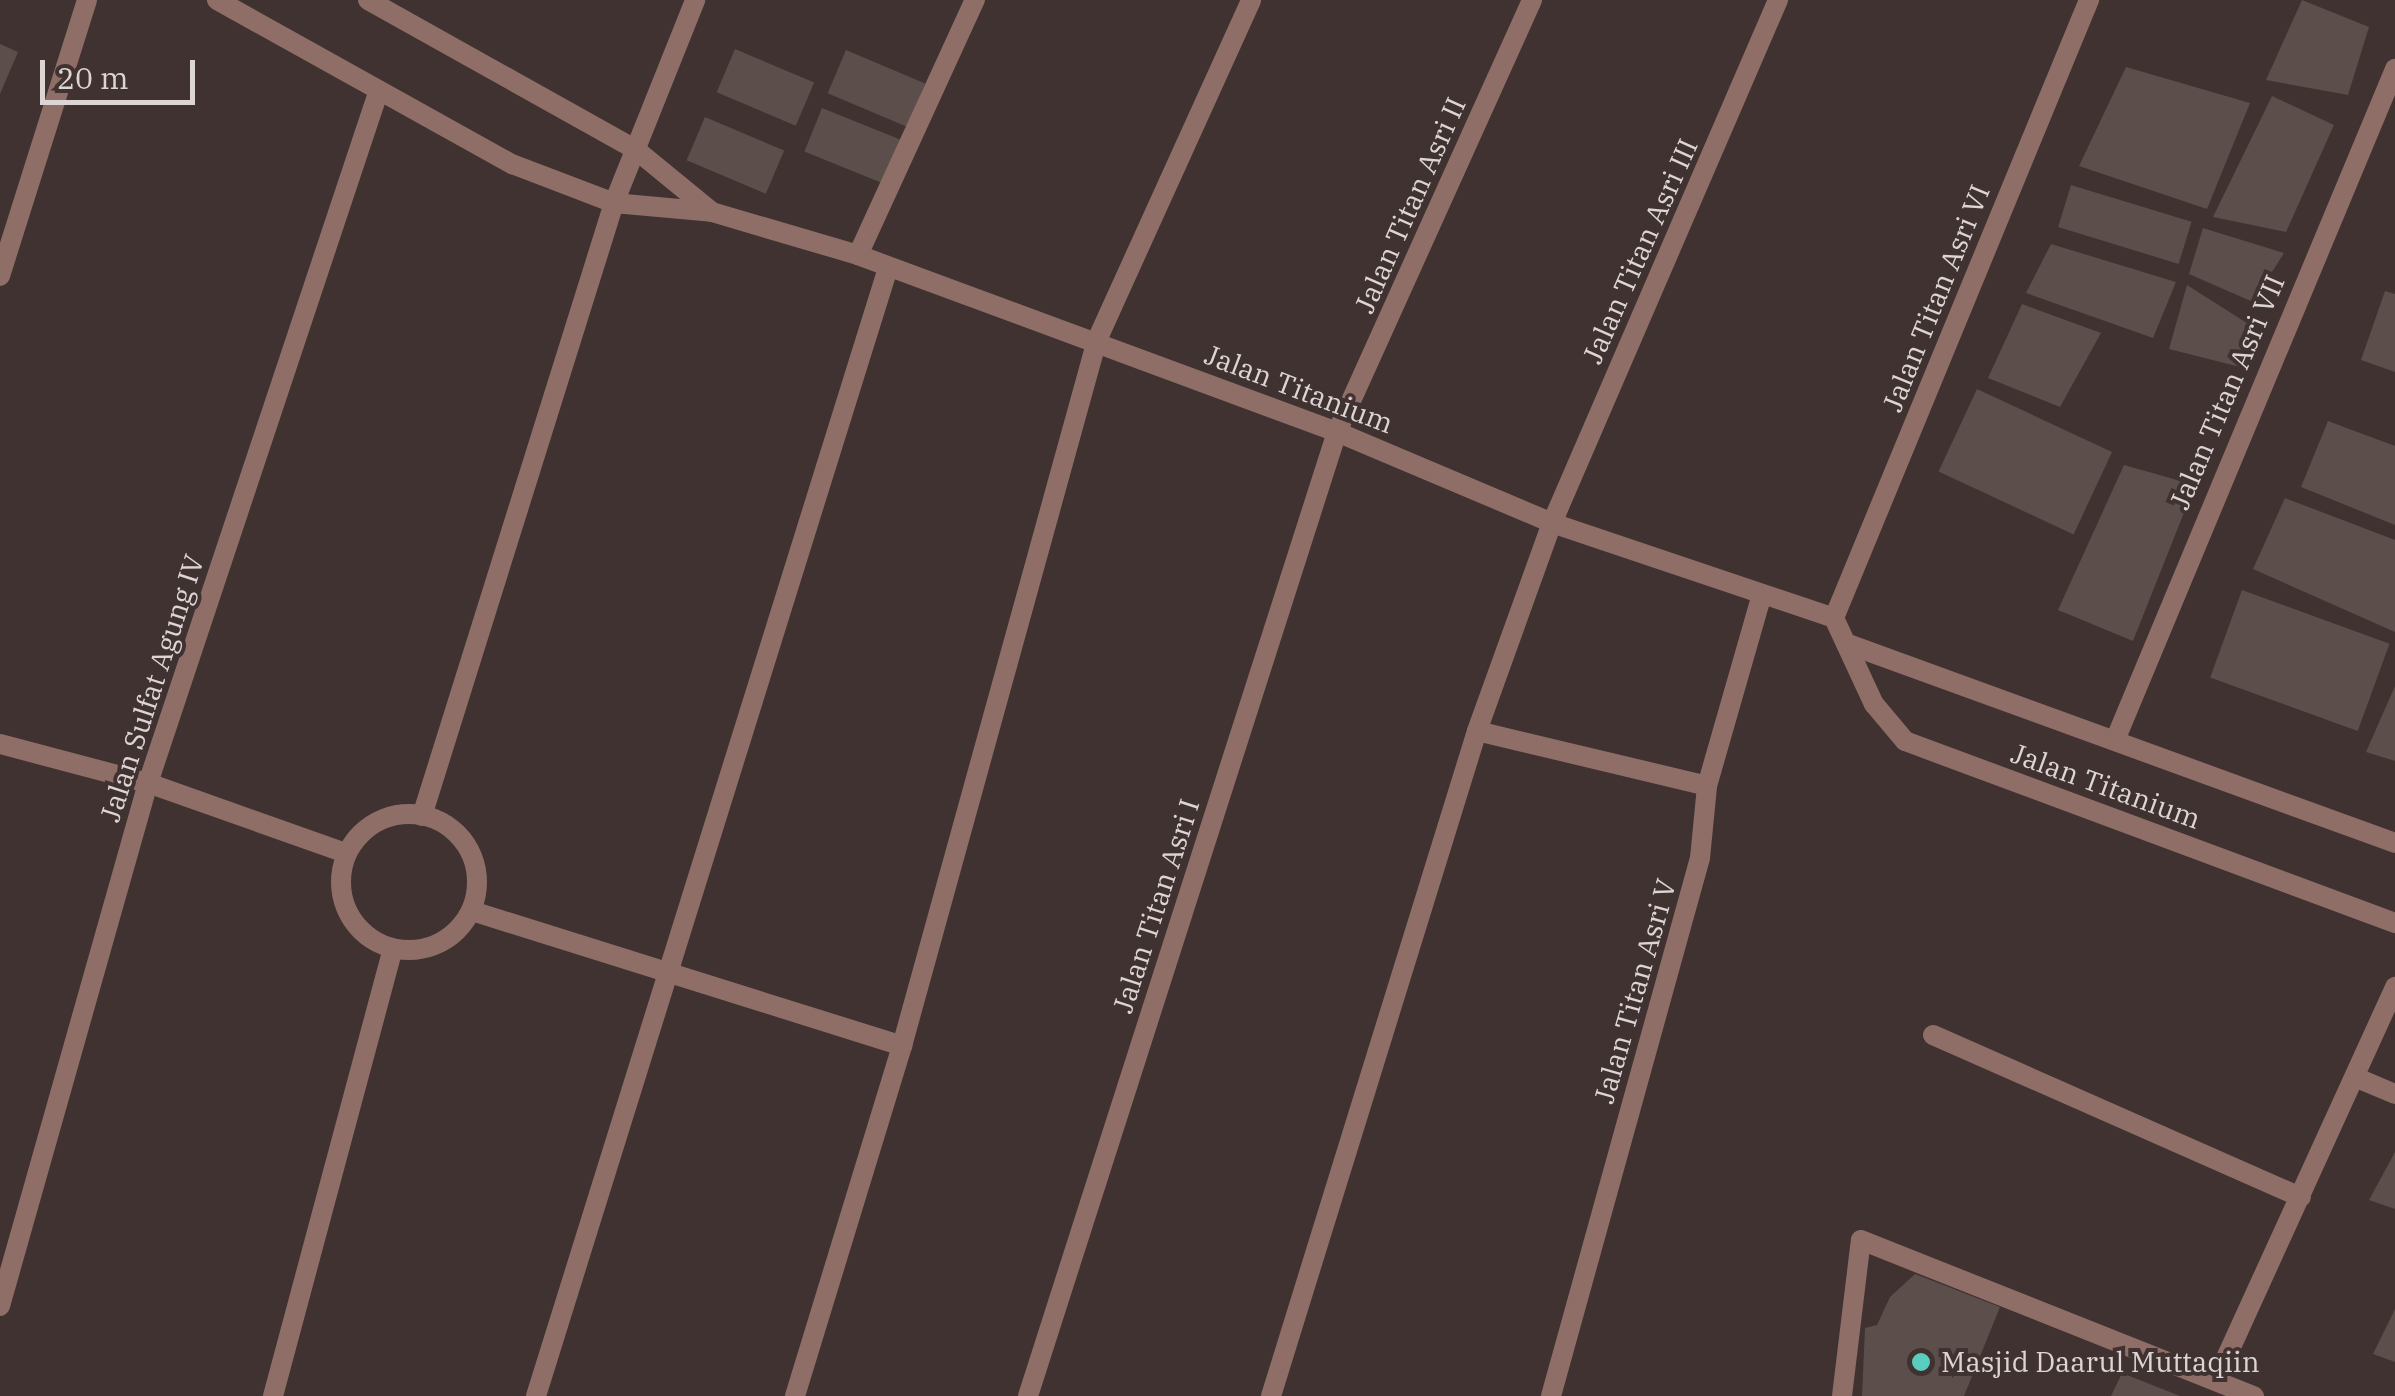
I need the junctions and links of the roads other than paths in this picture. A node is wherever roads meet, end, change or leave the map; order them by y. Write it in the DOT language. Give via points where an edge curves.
graph roads {
  1 [pos="87,0"];
  2 [pos="217,0"];
  3 [pos="368,0"];
  4 [pos="695,0"];
  5 [pos="975,0"];
  6 [pos="1252,0"];
  7 [pos="1532,0"];
  8 [pos="1778,0"];
  9 [pos="2088,0"];
  10 [pos="397,8"];
  11 [pos="2395,69"];
  12 [pos="378,93"];
  13 [pos="636,149"];
  14 [pos="614,203"];
  15 [pos="712,212"];
  16 [pos="858,255"];
  17 [pos="888,268"];
  18 [pos="0,276"];
  19 [pos="1097,340"];
  20 [pos="1338,432"];
  21 [pos="1552,523"];
  22 [pos="1761,598"];
  23 [pos="1834,618"];
  24 [pos="1848,644"];
  25 [pos="1477,732"];
  26 [pos="2116,738"];
  27 [pos="0,744"];
  28 [pos="148,783"];
  29 [pos="1707,786"];
  30 [pos="422,816"];
  31 [pos="2395,843"];
  32 [pos="346,853"];
  33 [pos="472,911"];
  34 [pos="2395,923"];
  35 [pos="392,949"];
  36 [pos="673,975"];
  37 [pos="2395,987"];
  38 [pos="1933,1035"];
  39 [pos="902,1046"];
  40 [pos="2357,1078"];
  41 [pos="2395,1094"];
  42 [pos="2301,1197"];
  43 [pos="0,1306"];
  44 [pos="2216,1380"];
  45 [pos="273,1396"];
  46 [pos="536,1396"];
  47 [pos="794,1396"];
  48 [pos="1028,1396"];
  49 [pos="1271,1396"];
  50 [pos="1551,1396"];
  51 [pos="1842,1396"];
  52 [pos="2254,1396"];
  1 -- 18 [label="street"];
  2 -- 12 [label="street, Jalan Titanium"];
  3 -- 10 [label="street, Jalan Titanium"];
  4 -- 13 [label="street"];
  5 -- 16 [label="street"];
  6 -- 19 [label="street"];
  7 -- 20 [label="street, Jalan Titan Asri II"];
  8 -- 21 [label="street, Jalan Titan Asri III"];
  9 -- 23 [label="street, Jalan Titan Asri VI"];
  10 -- 13 [label="street, Jalan Titanium"];
  11 -- 26 [label="street, Jalan Titan Asri VII"];
  12 -- 14 [label="street, Jalan Titanium" via="512,164"];
  12 -- 28 [label="street, Jalan Sulfat Agung IV"];
  13 -- 14 [label="street"];
  13 -- 15 [label="street, Jalan Titanium"];
  14 -- 15 [label="street, Jalan Titanium"];
  14 -- 30 [label="street"];
  15 -- 16 [label="street, Jalan Titanium"];
  16 -- 17 [label="street, Jalan Titanium"];
  17 -- 19 [label="street, Jalan Titanium"];
  17 -- 36 [label="street"];
  19 -- 20 [label="street, Jalan Titanium"];
  19 -- 39 [label="street"];
  20 -- 21 [label="street, Jalan Titanium"];
  20 -- 48 [label="street, Jalan Titan Asri I"];
  21 -- 22 [label="street, Jalan Titanium"];
  21 -- 25 [label="street, Jalan Titan Asri III"];
  22 -- 23 [label="street, Jalan Titanium"];
  22 -- 29 [label="street, Jalan Titan Asri V"];
  23 -- 24 [label="street, Jalan Titanium"];
  24 -- 26 [label="street, Jalan Titanium"];
  24 -- 34 [label="street, Jalan Titanium" via="1874,704 1905,741"];
  25 -- 29 [label="street"];
  25 -- 49 [label="street, Jalan Titan Asri III"];
  26 -- 31 [label="street, Jalan Titanium"];
  27 -- 28 [label="street"];
  28 -- 32 [label="street"];
  28 -- 43 [label="street, Jalan Sulfat Agung IV"];
  29 -- 50 [label="street, Jalan Titan Asri V" via="1700,858"];
  30 -- 32 [label="street" via="384,818"];
  30 -- 33 [label="street" via="460,835 474,858"];
  32 -- 35 [label="street" via="340,876 352,923"];
  33 -- 35 [label="street" via="438,942"];
  33 -- 36 [label="street"];
  35 -- 45 [label="street"];
  36 -- 39 [label="street"];
  36 -- 46 [label="street"];
  37 -- 40 [label="street"];
  38 -- 42 [label="street"];
  39 -- 47 [label="street"];
  40 -- 41 [label="street"];
  40 -- 42 [label="street"];
  42 -- 44 [label="street"];
  44 -- 51 [label="street" via="1861,1240"];
  44 -- 52 [label="street"];
}
